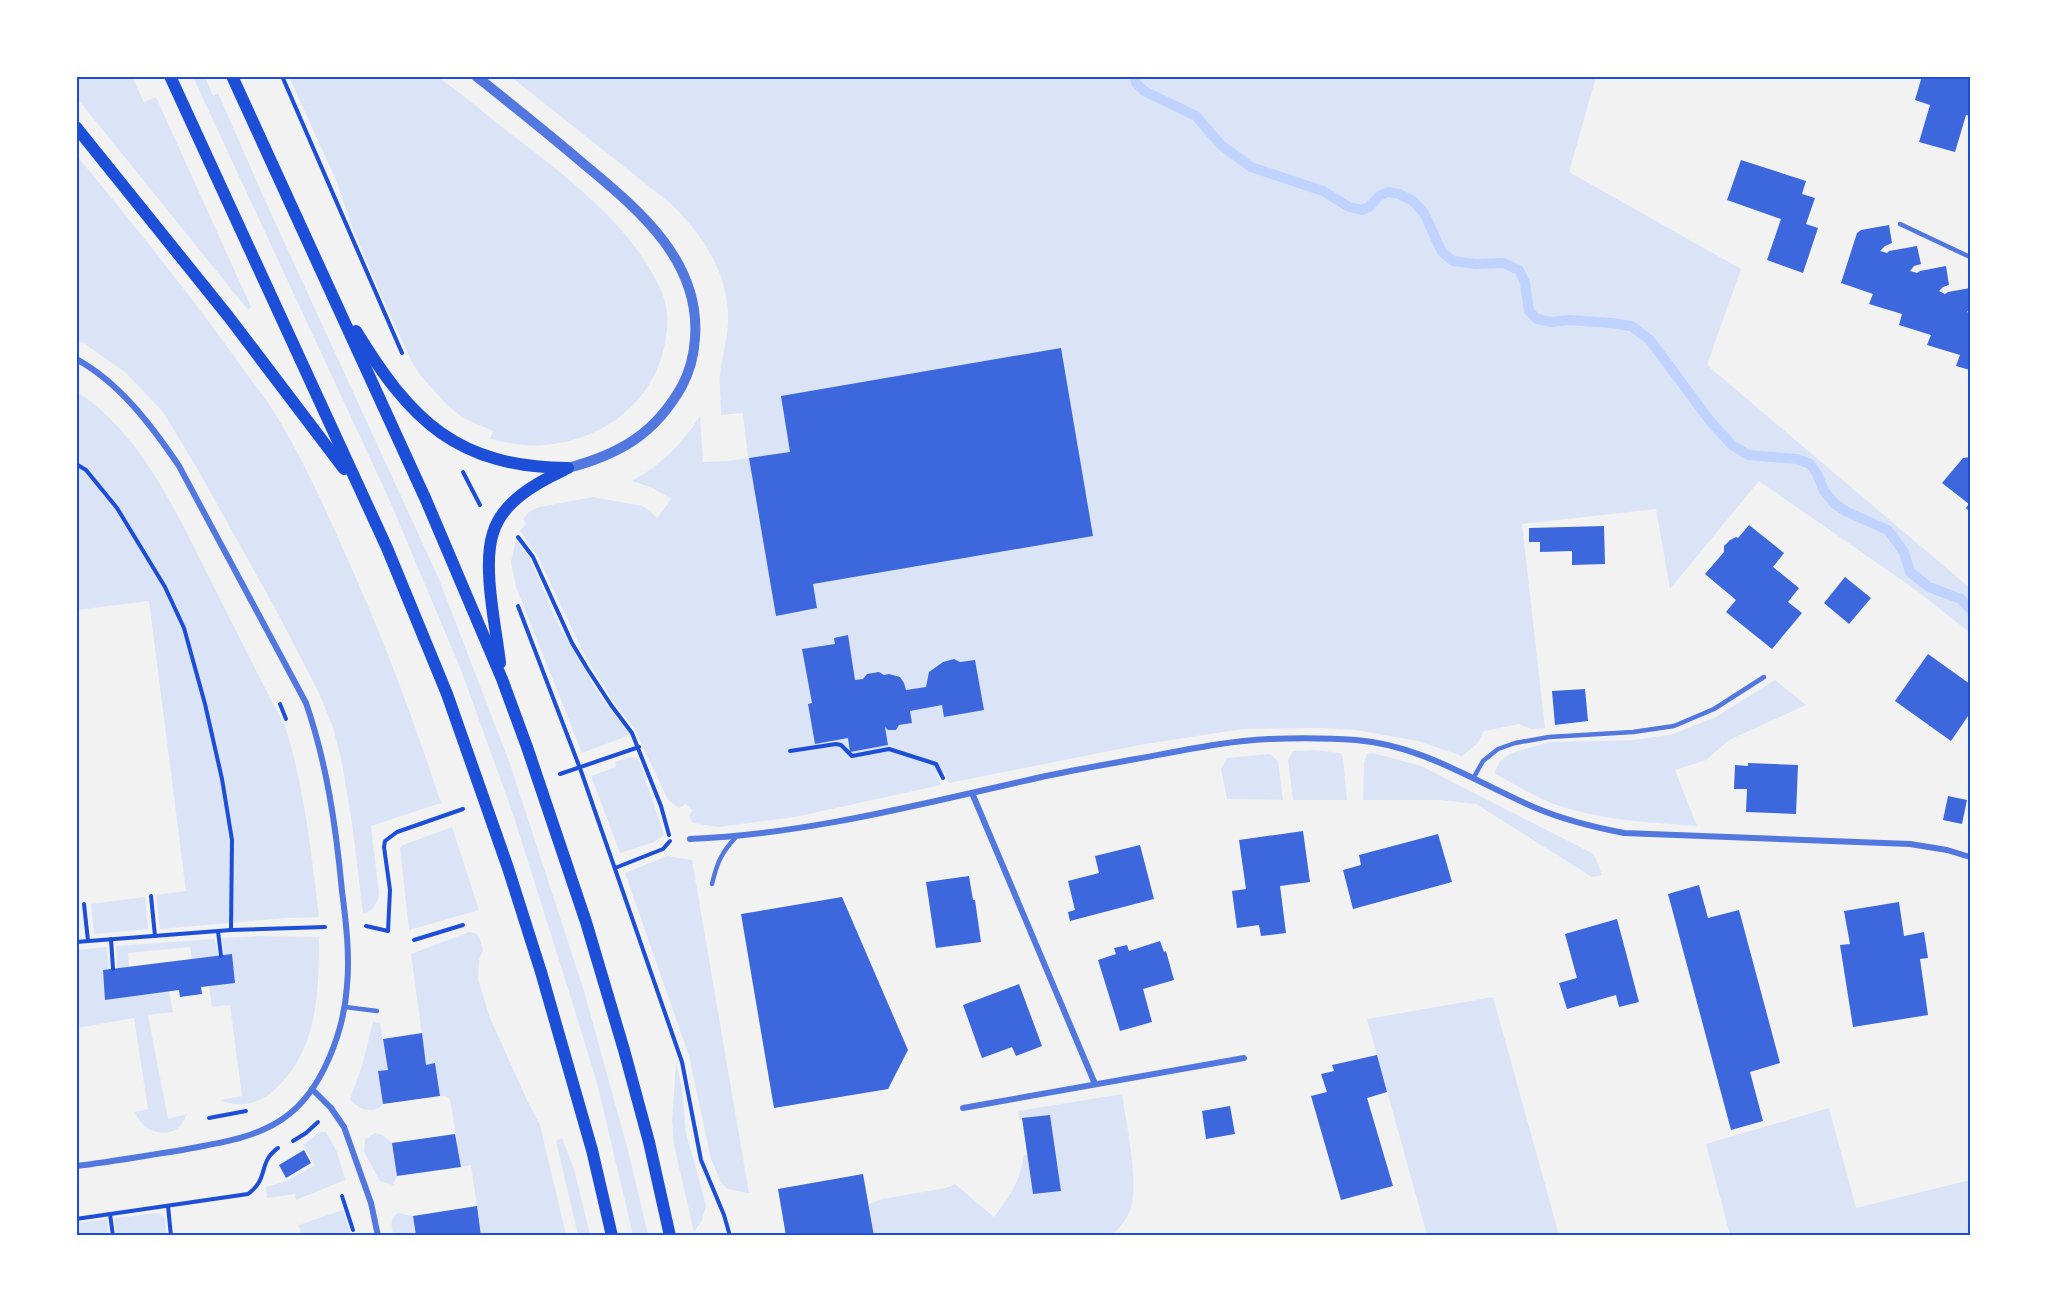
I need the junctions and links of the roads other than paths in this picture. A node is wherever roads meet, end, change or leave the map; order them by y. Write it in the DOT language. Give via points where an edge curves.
graph roads {
  1 [pos="170,76"];
  2 [pos="476,76"];
  3 [pos="234,81"];
  4 [pos="76,128"];
  5 [pos="1900,224"];
  6 [pos="1971,257"];
  7 [pos="326,284"];
  8 [pos="76,359"];
  9 [pos="568,468"];
  10 [pos="358,487"];
  11 [pos="1764,678"];
  12 [pos="502,679"];
  13 [pos="1474,777"];
  14 [pos="972,793"];
  15 [pos="736,837"];
  16 [pos="690,839"];
  17 [pos="1971,857"];
  18 [pos="712,884"];
  19 [pos="345,1007"];
  20 [pos="377,1011"];
  21 [pos="1244,1058"];
  22 [pos="1095,1084"];
  23 [pos="312,1089"];
  24 [pos="963,1108"];
  25 [pos="76,1166"];
  26 [pos="378,1236"];
  27 [pos="612,1236"];
  28 [pos="670,1236"];
  1 -- 10 [label="main road"];
  2 -- 9 [label="street" via="640,214 675,258 692,294 696,315 694,350 687,375 669,406 625,447"];
  3 -- 7 [label="main road"];
  4 -- 10 [label="main road" via="228,316"];
  5 -- 6 [label="lane"];
  7 -- 9 [label="main road" via="390,381 430,426 446,438 496,460"];
  7 -- 12 [label="main road" via="426,500"];
  8 -- 19 [label="street" via="106,380 140,413 179,466 306,703 318,739 337,838 348,964"];
  9 -- 12 [label="main road" via="521,495 492,534 489,573"];
  10 -- 27 [label="main road" via="447,694 508,868 573,1079"];
  11 -- 13 [label="lane" via="1714,709 1674,726 1515,743 1498,749"];
  12 -- 28 [label="main road" via="586,922 649,1142"];
  13 -- 14 [label="street" via="1404,749 1360,740 1268,739 1134,759"];
  13 -- 17 [label="street" via="1567,820 1624,833 1910,844"];
  14 -- 15 [label="street" via="834,822"];
  14 -- 22 [label="street"];
  15 -- 16 [label="street"];
  15 -- 18 [label="lane" via="716,864"];
  19 -- 20 [label="lane"];
  19 -- 23 [label="street" via="331,1055"];
  21 -- 22 [label="street"];
  22 -- 24 [label="street"];
  23 -- 25 [label="street" via="286,1118 252,1135"];
  23 -- 26 [label="street" via="344,1126 371,1203"];
}
